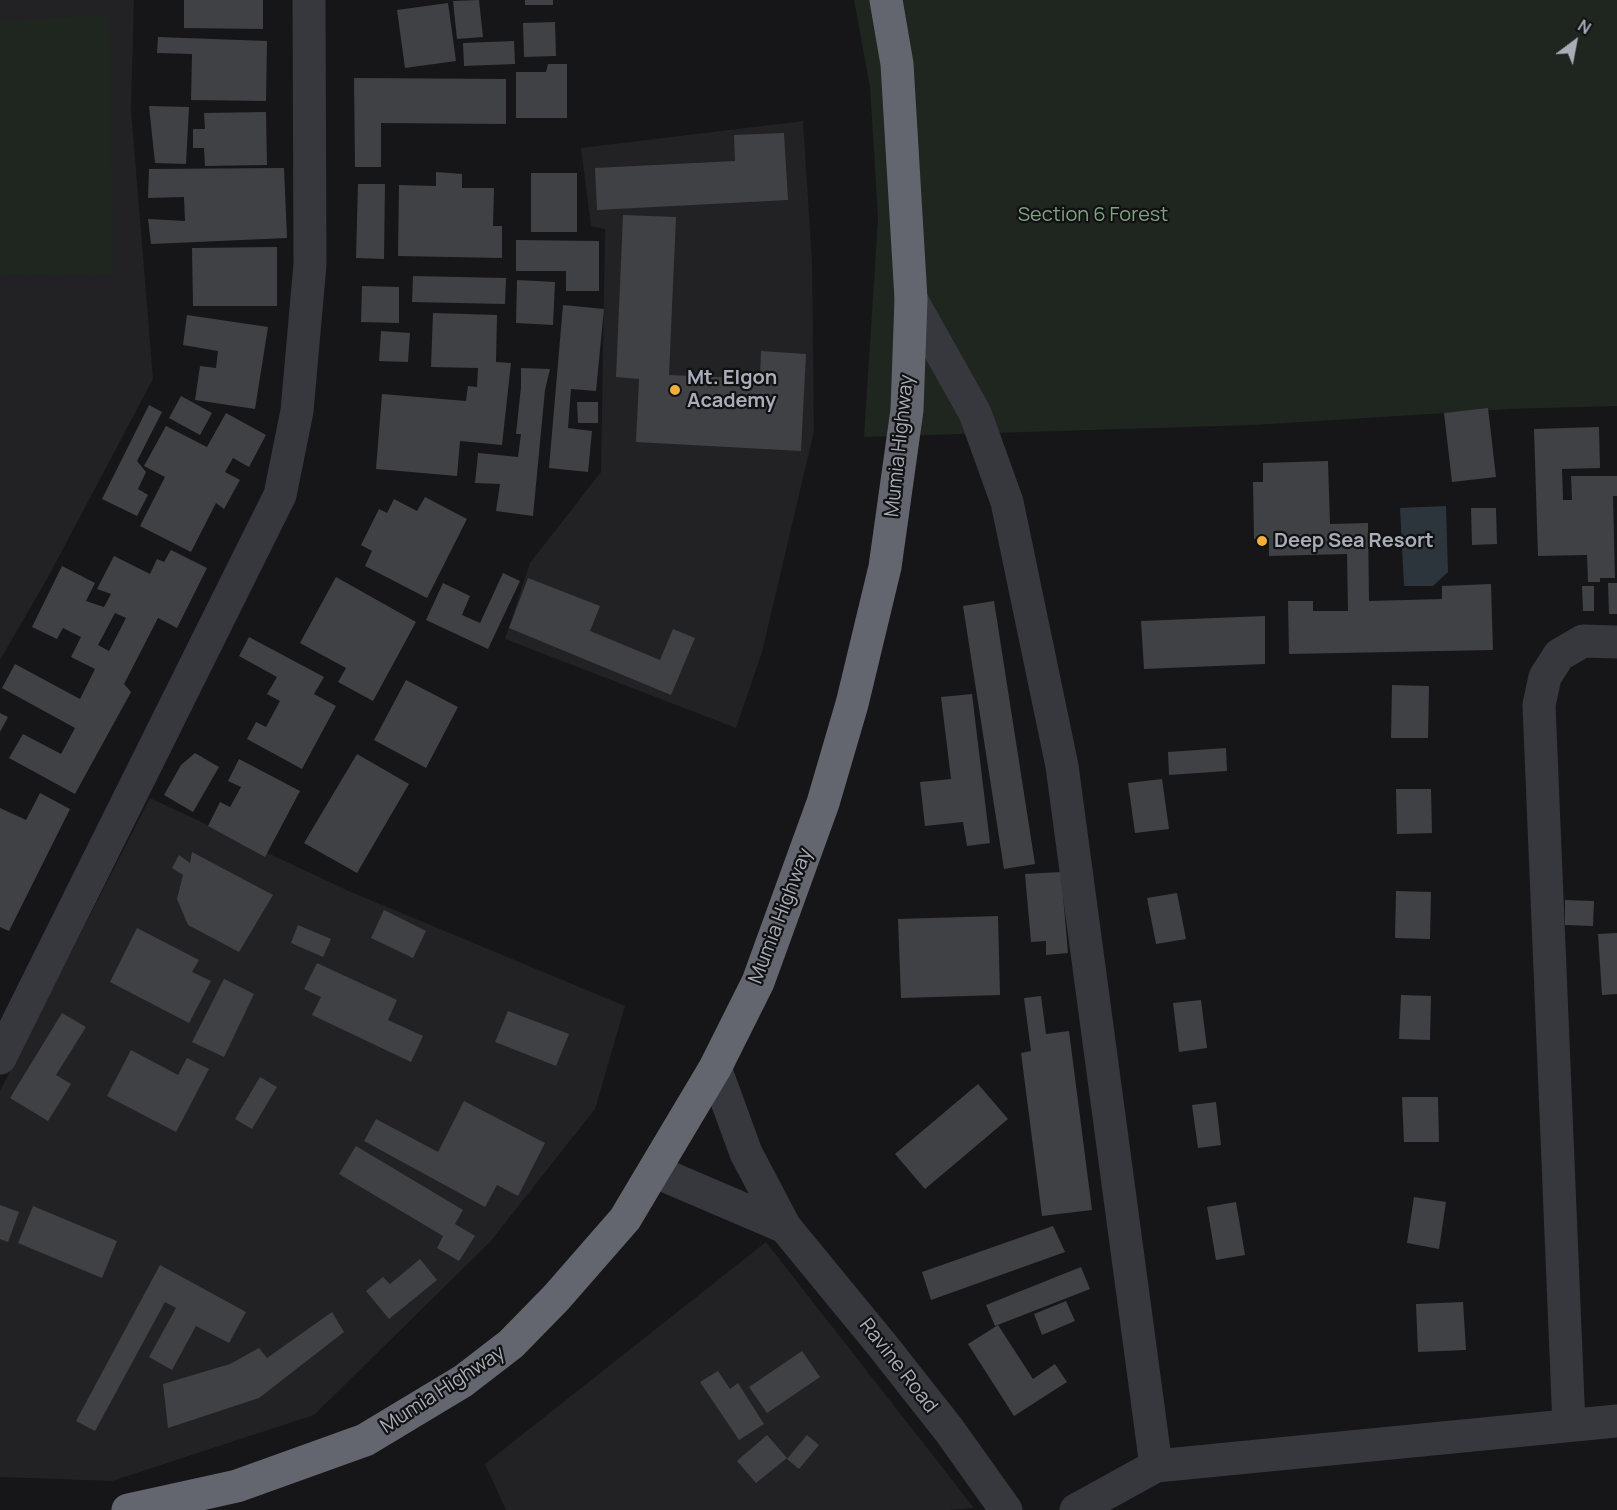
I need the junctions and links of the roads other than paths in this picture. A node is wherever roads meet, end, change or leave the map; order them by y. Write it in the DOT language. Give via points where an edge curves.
graph roads {
  1 [pos="309,0"];
  2 [pos="886,0"];
  3 [pos="911,299"];
  4 [pos="1617,642"];
  5 [pos="0,1058"];
  6 [pos="715,1068"];
  7 [pos="654,1171"];
  8 [pos="785,1227"];
  9 [pos="1617,1421"];
  10 [pos="1569,1425"];
  11 [pos="1156,1466"];
  12 [pos="128,1510"];
  13 [pos="1006,1510"];
  14 [pos="1076,1510"];
  1 -- 5 [label="street" via="310,264 297,411 280,495"];
  2 -- 3 [label="highway, Mumia Highway" via="897,64"];
  3 -- 6 [label="highway, Mumia Highway" via="907,410 885,567 852,704 824,803 758,982"];
  3 -- 11 [label="street" via="975,413 1007,502 1048,697 1062,766"];
  4 -- 10 [label="street" via="1583,641 1559,655 1545,677 1539,705"];
  6 -- 7 [label="highway, Mumia Highway"];
  6 -- 8 [label="street, Ravine Road" via="746,1153"];
  7 -- 8 [label="street, Ravine Road"];
  7 -- 12 [label="highway, Mumia Highway" via="625,1219 556,1298 511,1344 463,1381 365,1440 237,1485"];
  8 -- 13 [label="street, Ravine Road" via="889,1353"];
  9 -- 10 [label="street"];
  10 -- 11 [label="street"];
  11 -- 14 [label="street"];
}
